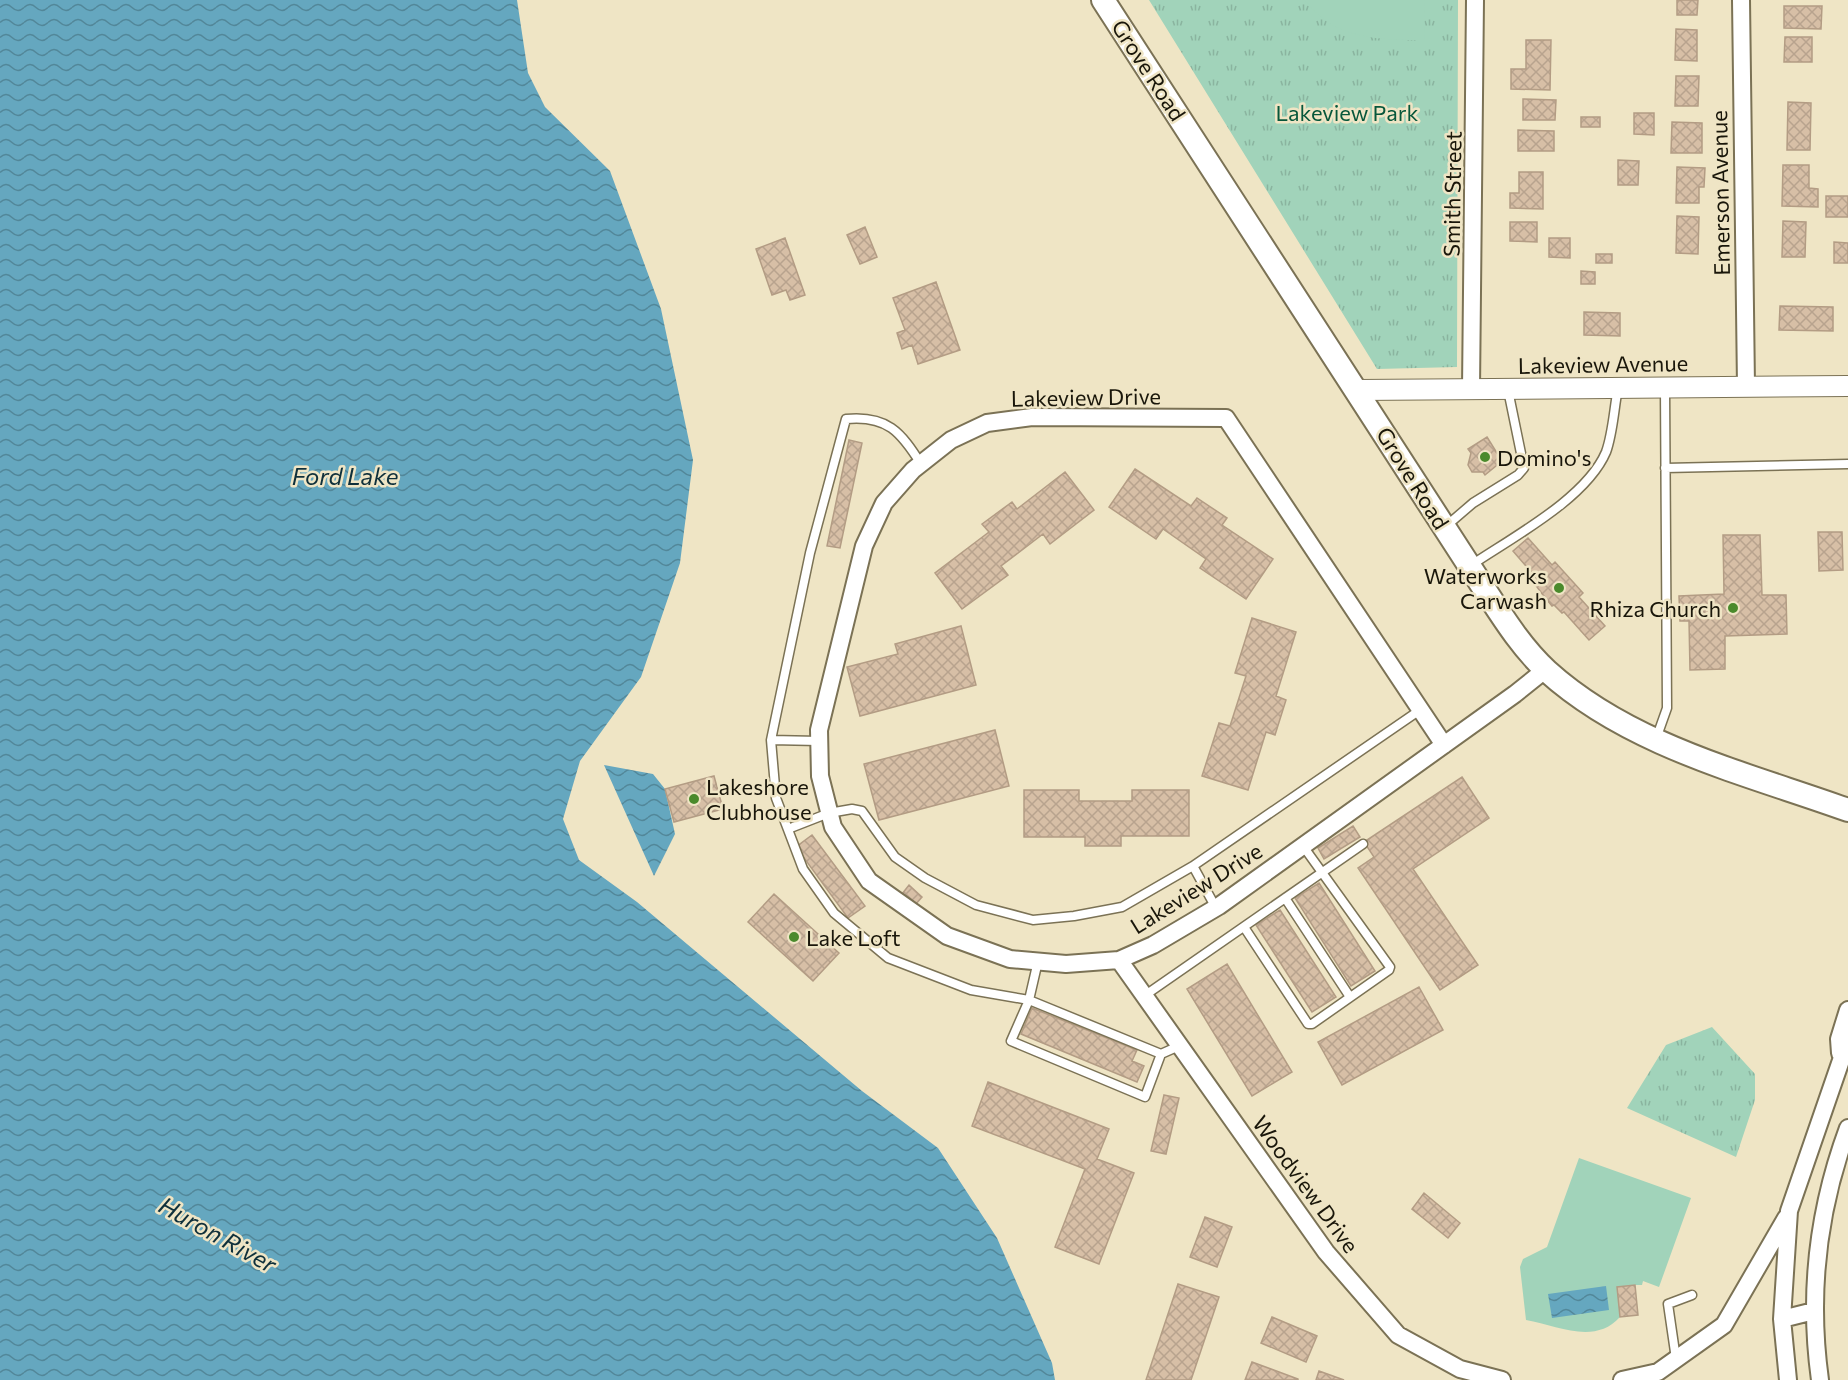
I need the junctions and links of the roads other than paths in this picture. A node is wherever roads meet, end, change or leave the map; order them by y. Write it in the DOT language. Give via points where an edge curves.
graph roads {
  1 [pos="1103,0"];
  2 [pos="1475,0"];
  3 [pos="1741,0"];
  4 [pos="1746,386"];
  5 [pos="1848,386"];
  6 [pos="1665,387"];
  7 [pos="1618,388"];
  8 [pos="1471,389"];
  9 [pos="1508,389"];
  10 [pos="1358,390"];
  11 [pos="921,464"];
  12 [pos="1848,464"];
  13 [pos="1665,468"];
  14 [pos="1445,527"];
  15 [pos="1470,566"];
  16 [pos="1545,670"];
  17 [pos="1420,710"];
  18 [pos="771,740"];
  19 [pos="1655,740"];
  20 [pos="819,741"];
  21 [pos="1444,745"];
  22 [pos="1848,810"];
  23 [pos="830,813"];
  24 [pos="788,829"];
  25 [pos="1363,844"];
  26 [pos="1303,846"];
  27 [pos="1193,866"];
  28 [pos="1322,873"];
  29 [pos="1285,898"];
  30 [pos="1216,908"];
  31 [pos="1244,927"];
  32 [pos="1119,960"];
  33 [pos="1038,961"];
  34 [pos="1144,996"];
  35 [pos="1350,997"];
  36 [pos="1029,999"];
  37 [pos="1848,1010"];
  38 [pos="1848,1040"];
  39 [pos="1179,1046"];
  40 [pos="1161,1054"];
  41 [pos="1841,1060"];
  42 [pos="1848,1128"];
  43 [pos="1810,1152"];
  44 [pos="1836,1159"];
  45 [pos="1789,1211"];
  46 [pos="1692,1295"];
  47 [pos="1819,1318"];
  48 [pos="1782,1319"];
  49 [pos="1676,1359"];
  50 [pos="1502,1380"];
  51 [pos="1622,1380"];
  52 [pos="1788,1380"];
  53 [pos="1820,1380"];
  1 -- 10 [label="main road, Grove Road"];
  2 -- 8 [label="street, Smith Street"];
  3 -- 4 [label="street, Emerson Avenue"];
  4 -- 5 [label="street, Lakeview Avenue"];
  4 -- 6 [label="street, Lakeview Avenue"];
  6 -- 7 [label="street, Lakeview Avenue"];
  6 -- 13 [label="lane"];
  7 -- 9 [label="street, Lakeview Avenue"];
  7 -- 15 [label="lane" via="1606,451 1590,476 1562,503"];
  8 -- 9 [label="street, Lakeview Avenue"];
  8 -- 10 [label="street, Lakeview Avenue"];
  9 -- 14 [label="lane" via="1524,468"];
  10 -- 14 [label="main road, Grove Road"];
  11 -- 17 [label="street, Lakeview Drive" via="951,440 987,423 1032,417 1226,418"];
  11 -- 18 [label="lane" via="902,434 884,424 846,419 810,553"];
  11 -- 20 [label="street, Lakeview Drive" via="884,503 864,546"];
  12 -- 13 [label="lane"];
  13 -- 19 [label="lane" via="1667,708"];
  14 -- 15 [label="main road, Grove Road"];
  15 -- 16 [label="main road, Grove Road" via="1513,632"];
  16 -- 19 [label="main road, Grove Road" via="1616,721"];
  16 -- 21 [label="street"];
  17 -- 21 [label="street, Lakeview Drive"];
  17 -- 27 [label="lane"];
  18 -- 20 [label="lane"];
  18 -- 24 [label="lane" via="776,798"];
  19 -- 22 [label="main road, Grove Road"];
  20 -- 23 [label="street, Lakeview Drive" via="820,776"];
  21 -- 26 [label="street, Lakeview Drive"];
  23 -- 24 [label="lane"];
  23 -- 27 [label="lane" via="862,811 895,857 926,878 976,905 1033,920 1122,907"];
  23 -- 33 [label="street, Lakeview Drive" via="833,827 869,881 947,936 1010,959"];
  24 -- 36 [label="lane" via="803,868 834,913 888,958 970,990"];
  25 -- 28 [label="lane"];
  26 -- 28 [label="lane"];
  26 -- 30 [label="street, Lakeview Drive"];
  27 -- 30 [label="lane"];
  28 -- 29 [label="lane"];
  28 -- 35 [label="lane" via="1390,968"];
  29 -- 31 [label="lane"];
  29 -- 35 [label="lane"];
  30 -- 32 [label="street, Lakeview Drive"];
  31 -- 34 [label="lane"];
  31 -- 35 [label="lane" via="1308,1024"];
  32 -- 33 [label="street, Lakeview Drive" via="1066,964"];
  32 -- 34 [label="street, Woodview Drive"];
  33 -- 36 [label="lane"];
  34 -- 39 [label="street, Woodview Drive"];
  36 -- 40 [label="lane"];
  36 -- 40 [label="lane" via="1011,1041 1145,1097"];
  37 -- 41 [label="street" via="1839,1039"];
  38 -- 41 [label="street"];
  39 -- 40 [label="lane"];
  39 -- 50 [label="street, Woodview Drive" via="1326,1252 1398,1335 1460,1370"];
  41 -- 43 [label="street"];
  42 -- 44 [label="street"];
  43 -- 44 [label="street"];
  43 -- 45 [label="street"];
  44 -- 47 [label="street" via="1819,1242"];
  45 -- 48 [label="street"];
  45 -- 49 [label="street" via="1724,1325"];
  46 -- 49 [label="lane" via="1668,1304"];
  47 -- 48 [label="street"];
  47 -- 53 [label="street"];
  48 -- 52 [label="street"];
  49 -- 51 [label="street" via="1658,1372"];
}
